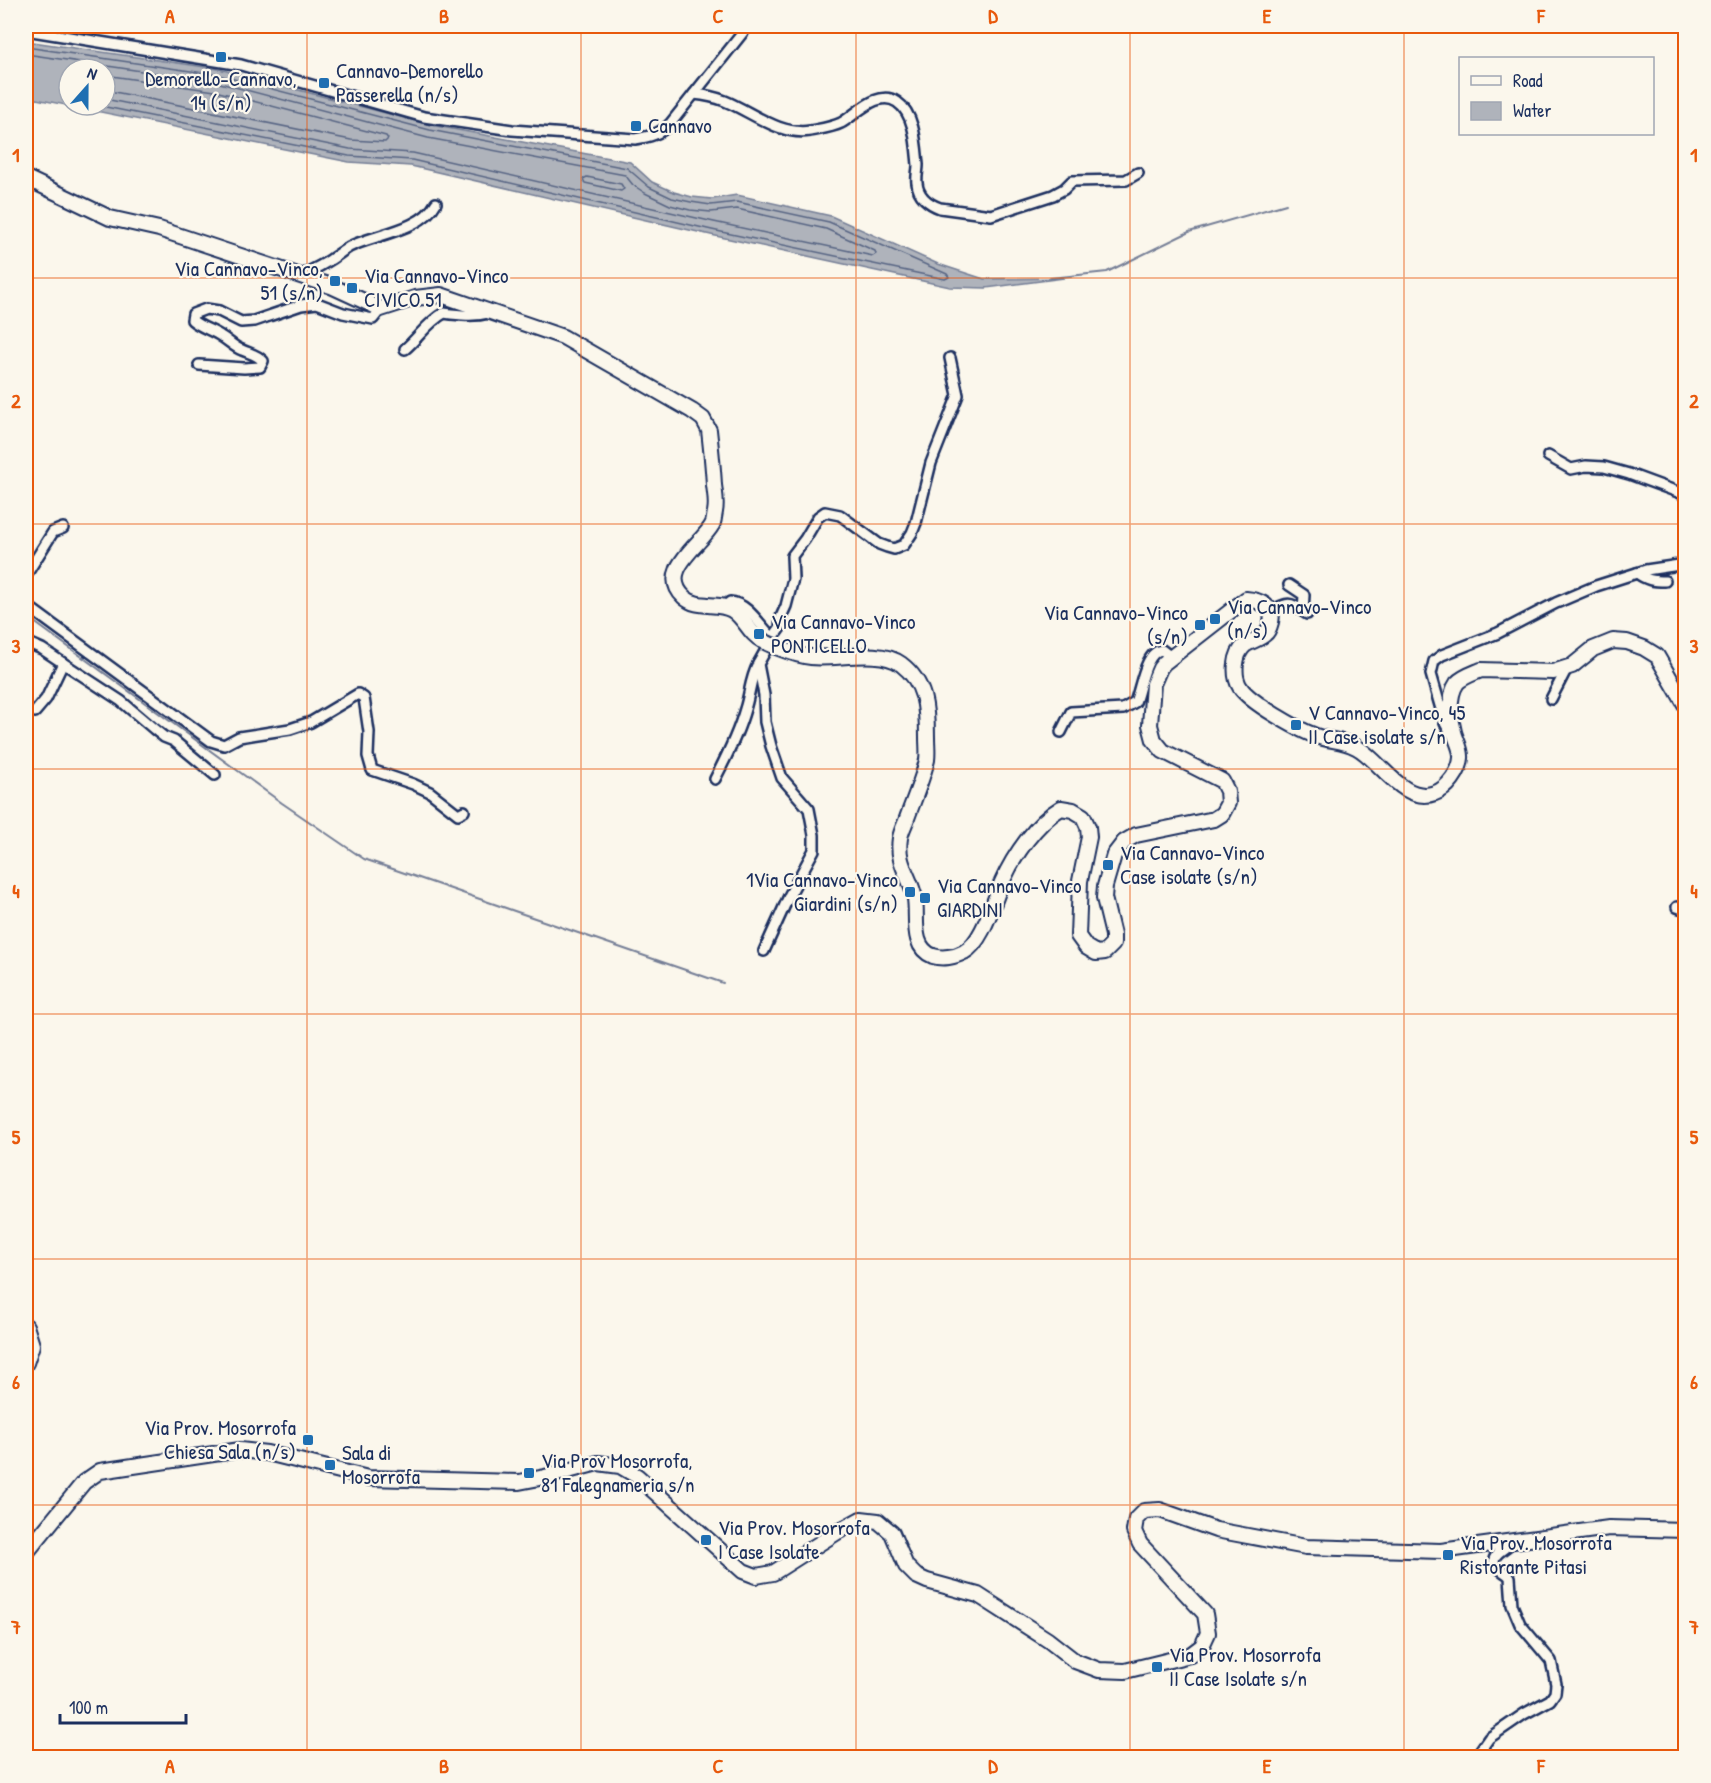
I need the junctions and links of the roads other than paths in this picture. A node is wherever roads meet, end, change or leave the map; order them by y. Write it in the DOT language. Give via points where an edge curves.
graph roads {
  1 [pos="748,26"];
  2 [pos="26,30"];
  3 [pos="694,94"];
  4 [pos="1138,173"];
  5 [pos="26,178"];
  6 [pos="436,202"];
  7 [pos="300,276"];
  8 [pos="381,309"];
  9 [pos="491,312"];
  10 [pos="405,349"];
  11 [pos="950,358"];
  12 [pos="199,365"];
  13 [pos="1548,456"];
  14 [pos="1686,495"];
  15 [pos="63,528"];
  16 [pos="1686,564"];
  17 [pos="1637,573"];
  18 [pos="26,575"];
  19 [pos="1665,580"];
  20 [pos="1289,585"];
  21 [pos="26,605"];
  22 [pos="1271,611"];
  23 [pos="26,642"];
  24 [pos="770,642"];
  25 [pos="1171,657"];
  26 [pos="63,663"];
  27 [pos="758,664"];
  28 [pos="1567,668"];
  29 [pos="1551,699"];
  30 [pos="1686,706"];
  31 [pos="35,712"];
  32 [pos="1061,732"];
  33 [pos="1458,746"];
  34 [pos="215,775"];
  35 [pos="715,779"];
  36 [pos="464,811"];
  37 [pos="764,951"];
  38 [pos="26,1326"];
  39 [pos="26,1363"];
  40 [pos="1686,1530"];
  41 [pos="1510,1542"];
  42 [pos="26,1553"];
  43 [pos="1475,1758"];
  1 -- 3 [label="street"];
  2 -- 3 [label="street" via="241,65 424,117 512,130 635,139 652,136 664,130"];
  3 -- 4 [label="street" via="726,102 772,124 801,132 839,124 879,99 898,102 913,129 919,191 932,206 940,208 991,215 1053,195 1072,181 1126,180"];
  5 -- 7 [label="street" via="110,218 159,229"];
  6 -- 7 [label="street" via="419,220 350,247"];
  7 -- 8 [label="street"];
  8 -- 9 [label="street" via="441,295"];
  8 -- 12 [label="street" via="373,319 317,303 241,322 207,309 193,314 192,320 263,361 260,367 244,368"];
  9 -- 10 [label="street" via="444,313 427,324"];
  9 -- 24 [label="street" via="563,337 703,419 709,430 716,508 712,525 684,557 676,574 676,585 690,602 725,606 738,614 756,637"];
  11 -- 24 [label="street" via="958,395 931,463 912,532 904,545 894,549 879,544 840,515 825,512 818,517 792,556 792,579 780,628"];
  13 -- 14 [label="street" via="1571,469 1604,467"];
  15 -- 18 [label="street" via="53,532"];
  16 -- 17 [label="street"];
  17 -- 19 [label="street" via="1652,581"];
  17 -- 33 [label="street" via="1576,594 1434,661 1431,674 1438,700"];
  20 -- 22 [label="street" via="1304,595 1305,612 1284,603"];
  21 -- 36 [label="street" via="211,741 224,746 239,737 311,722 358,694 364,698 372,770 430,792 458,814"];
  22 -- 25 [label="street" via="1256,599 1245,599"];
  22 -- 33 [label="street" via="1272,620 1265,635 1243,647 1238,657 1236,678 1240,689 1252,699 1290,724 1359,748 1406,790 1417,794 1432,794 1444,788 1461,758"];
  23 -- 26 [label="street"];
  24 -- 25 [label="street" via="810,657 889,658 900,663 920,687 927,710 927,759 900,838 900,860 915,898 919,943 927,953 939,958 963,953 974,945 1004,879 1029,837 1048,815 1061,808 1083,816 1088,827 1080,881 1078,936 1096,953 1105,952 1113,944 1105,886 1114,855 1124,842 1136,835 1222,814 1228,803 1222,781 1162,751 1154,740 1150,725 1153,684 1160,668"];
  24 -- 27 [label="street"];
  25 -- 32 [label="street" via="1162,650 1151,656 1135,702 1123,709 1071,712"];
  26 -- 31 [label="street" via="46,699"];
  26 -- 34 [label="street" via="121,701"];
  27 -- 35 [label="street" via="737,735"];
  27 -- 37 [label="street" via="771,746 782,778 809,809 814,835 814,850"];
  28 -- 29 [label="street"];
  28 -- 30 [label="street" via="1593,649 1613,641 1627,642 1657,656"];
  28 -- 33 [label="street" via="1553,672 1481,670 1457,683 1450,703"];
  38 -- 39 [label="street" via="32,1345"];
  40 -- 41 [label="street" via="1608,1528"];
  41 -- 42 [label="street" via="1441,1551 1306,1547 1216,1530 1160,1510 1144,1511 1136,1519 1134,1531 1140,1544 1204,1614 1209,1633 1202,1646 1190,1655 1125,1671 1099,1670 1075,1661 978,1595 916,1576 906,1566 892,1533 878,1521 861,1519 773,1573 756,1576 743,1571 637,1476 620,1466 598,1463 519,1482 368,1478 240,1450 100,1471 84,1482"];
  41 -- 43 [label="street" via="1496,1555 1495,1565 1509,1577 1512,1605 1520,1623 1551,1661 1555,1693 1489,1738"];
}
